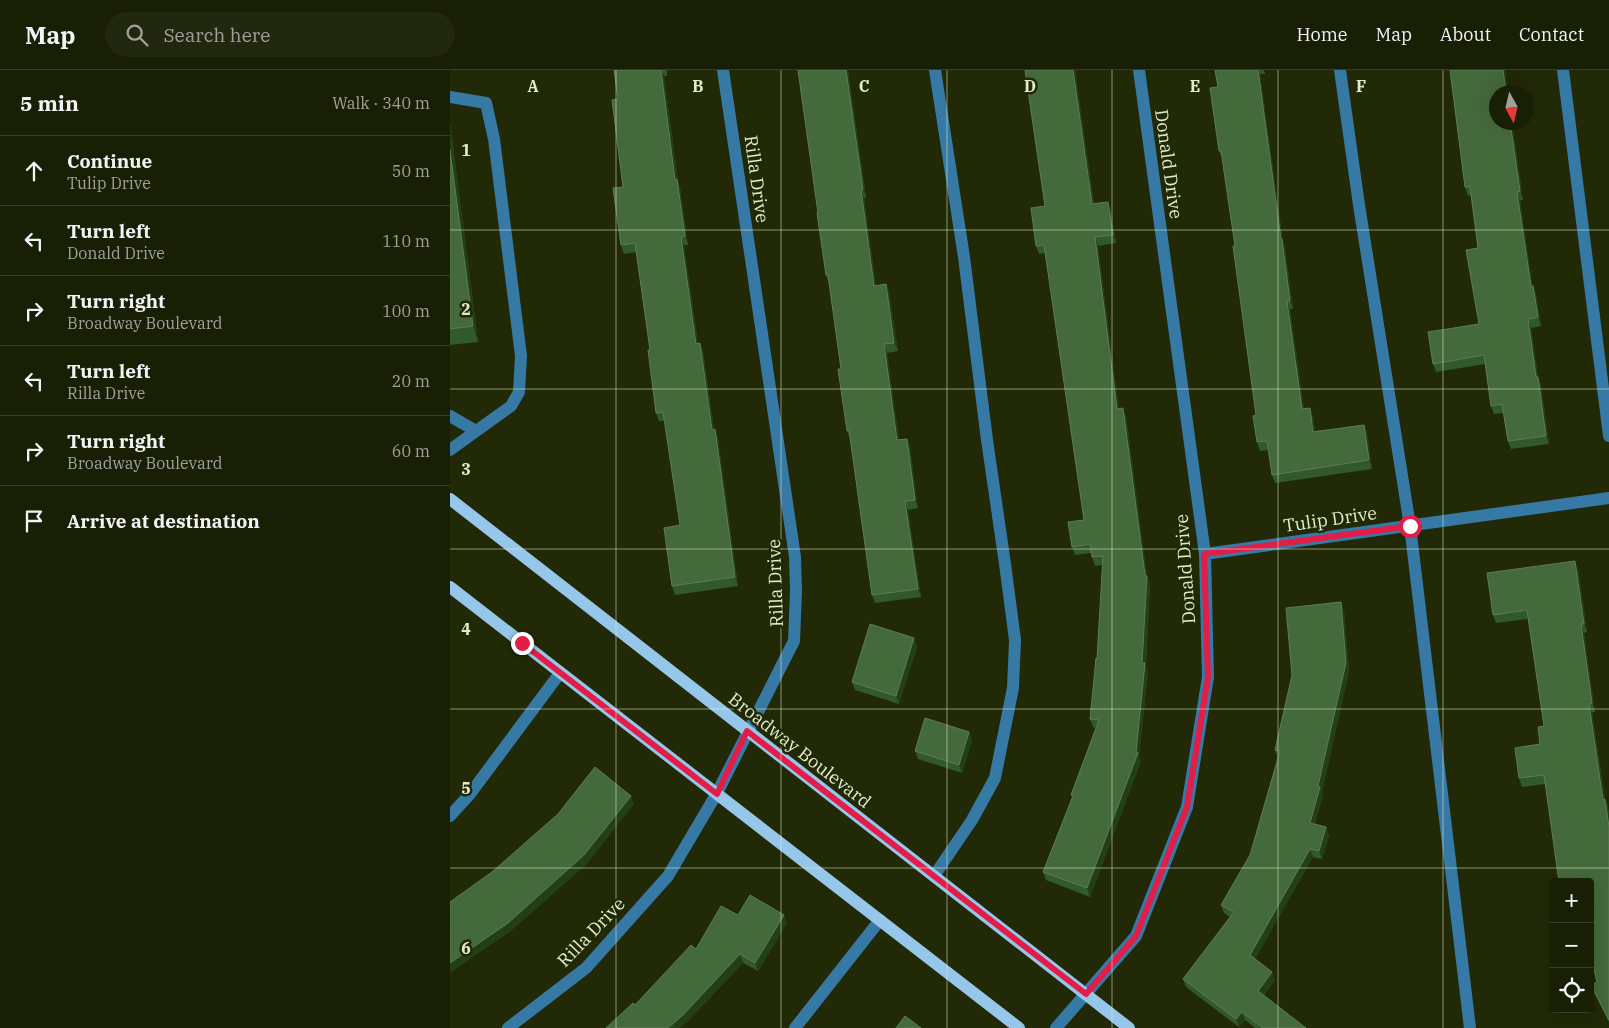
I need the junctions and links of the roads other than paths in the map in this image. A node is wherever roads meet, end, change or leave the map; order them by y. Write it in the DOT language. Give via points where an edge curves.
graph roads {
  1 [pos="723,70"];
  2 [pos="935,70"];
  3 [pos="1139,70"];
  4 [pos="1340,70"];
  5 [pos="1563,70"];
  6 [pos="450,97"];
  7 [pos="450,416"];
  8 [pos="476,431"];
  9 [pos="1609,436"];
  10 [pos="450,450"];
  11 [pos="1609,498"];
  12 [pos="450,499"];
  13 [pos="1410,526"];
  14 [pos="1204,554"];
  15 [pos="450,587"];
  16 [pos="560,673"];
  17 [pos="747,731"];
  18 [pos="717,794"];
  19 [pos="450,816"];
  20 [pos="934,876"];
  21 [pos="880,920"];
  22 [pos="1086,994"];
  23 [pos="508,1028"];
  24 [pos="794,1028"];
  25 [pos="1019,1028"];
  26 [pos="1056,1028"];
  27 [pos="1129,1028"];
  28 [pos="1470,1028"];
  1 -- 17 [label="street, Rilla Drive" via="795,557 794,641"];
  2 -- 20 [label="street" via="964,257 1015,640 1013,688 995,778 972,820"];
  3 -- 14 [label="street, Donald Drive"];
  4 -- 13 [label="street"];
  5 -- 9 [label="street"];
  6 -- 8 [label="street" via="486,103 494,139 521,356 519,392 511,406"];
  7 -- 8 [label="street"];
  8 -- 10 [label="street"];
  11 -- 13 [label="street, Tulip Drive"];
  12 -- 17 [label="main road, Broadway Boulevard"];
  13 -- 14 [label="street, Tulip Drive"];
  13 -- 28 [label="street"];
  14 -- 22 [label="street, Donald Drive" via="1208,677 1187,807 1136,936"];
  15 -- 16 [label="main road"];
  16 -- 18 [label="main road"];
  16 -- 19 [label="street"];
  17 -- 18 [label="street, Rilla Drive"];
  17 -- 20 [label="main road, Broadway Boulevard"];
  18 -- 21 [label="main road"];
  18 -- 23 [label="street, Rilla Drive" via="662,883 586,968"];
  20 -- 22 [label="main road, Broadway Boulevard"];
  21 -- 24 [label="street"];
  21 -- 25 [label="main road"];
  22 -- 26 [label="street, Donald Drive"];
  22 -- 27 [label="main road, Broadway Boulevard"];
}
